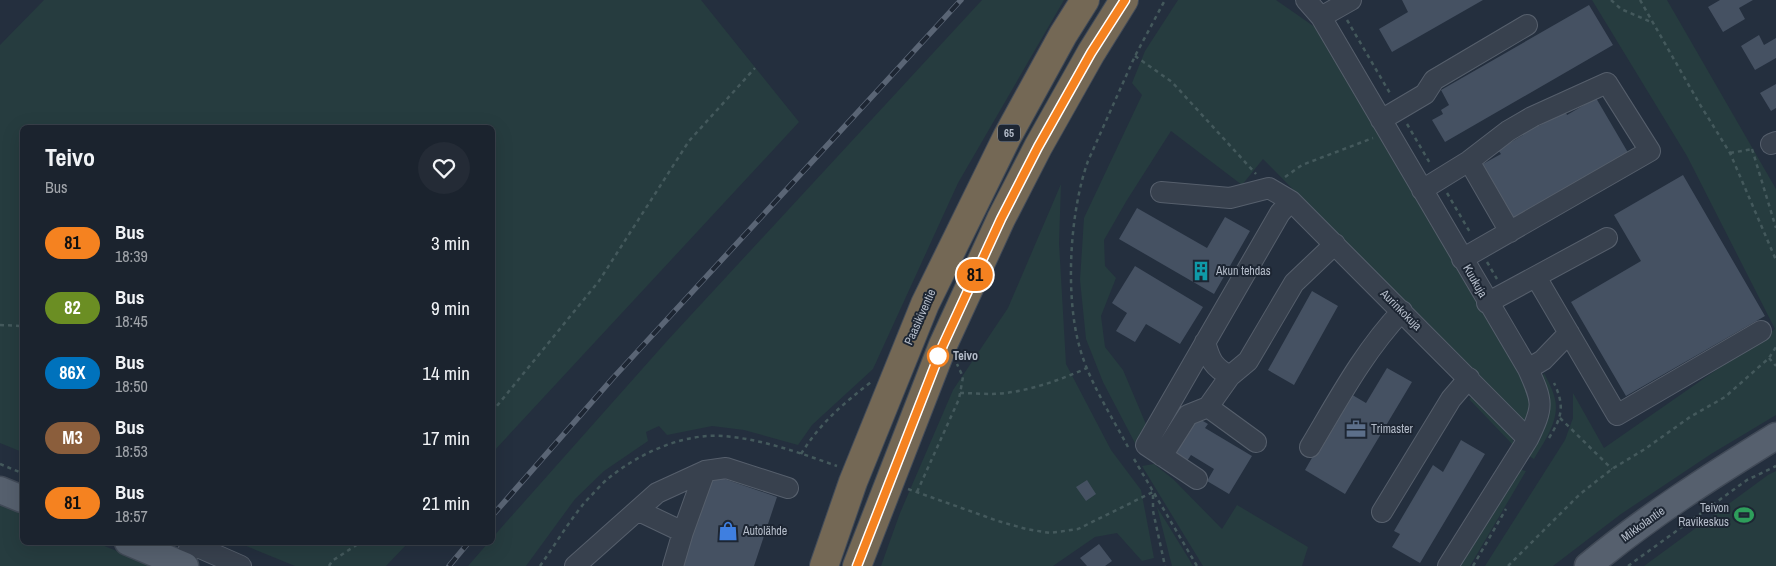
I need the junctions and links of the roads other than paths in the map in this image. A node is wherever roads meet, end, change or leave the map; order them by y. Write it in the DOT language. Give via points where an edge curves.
graph roads {
  1 [pos="1085,0"];
  2 [pos="1124,0"];
  3 [pos="1306,0"];
  4 [pos="1351,0"];
  5 [pos="1321,17"];
  6 [pos="1527,25"];
  7 [pos="1384,126"];
  8 [pos="1469,161"];
  9 [pos="1422,190"];
  10 [pos="1161,192"];
  11 [pos="1291,201"];
  12 [pos="1510,232"];
  13 [pos="1607,238"];
  14 [pos="1335,244"];
  15 [pos="1462,259"];
  16 [pos="1536,276"];
  17 [pos="1488,303"];
  18 [pos="1402,311"];
  19 [pos="1761,331"];
  20 [pos="1569,333"];
  21 [pos="1205,342"];
  22 [pos="1528,369"];
  23 [pos="1230,376"];
  24 [pos="1470,378"];
  25 [pos="1208,407"];
  26 [pos="1776,436"];
  27 [pos="1528,439"];
  28 [pos="1256,442"];
  29 [pos="1310,447"];
  30 [pos="1162,456"];
  31 [pos="705,471"];
  32 [pos="1197,479"];
  33 [pos="788,488"];
  34 [pos="0,490"];
  35 [pos="20,499"];
  36 [pos="639,511"];
  37 [pos="1382,512"];
  38 [pos="683,532"];
  39 [pos="135,545"];
  40 [pos="191,545"];
  41 [pos="193,545"];
  42 [pos="184,566"];
  43 [pos="241,566"];
  44 [pos="575,566"];
  45 [pos="673,566"];
  46 [pos="824,566"];
  47 [pos="857,566"];
  48 [pos="1448,566"];
  49 [pos="1588,566"];
  1 -- 46 [label="highway, Paasikiventie / 65" via="1007,137 911,337"];
  2 -- 47 [label="highway, 65" via="1038,147 1001,219 943,345"];
  3 -- 5 [label="street, Kuukuja"];
  4 -- 5 [label="street"];
  5 -- 7 [label="street, Kuukuja"];
  6 -- 7 [label="street" via="1434,80 1425,94"];
  7 -- 9 [label="street, Kuukuja"];
  8 -- 9 [label="street"];
  8 -- 12 [label="street"];
  8 -- 12 [label="street" via="1532,117 1607,83 1650,151"];
  9 -- 15 [label="street, Kuukuja"];
  10 -- 11 [label="street, Aurinkokuja" via="1230,198 1269,188"];
  11 -- 14 [label="street, Aurinkokuja"];
  11 -- 21 [label="street" via="1280,212"];
  12 -- 15 [label="street"];
  13 -- 16 [label="street"];
  14 -- 18 [label="street, Aurinkokuja"];
  14 -- 23 [label="street" via="1294,283 1248,361"];
  15 -- 17 [label="street, Kuukuja"];
  16 -- 17 [label="street"];
  16 -- 20 [label="street"];
  17 -- 22 [label="street, Kuukuja"];
  18 -- 24 [label="street, Aurinkokuja"];
  18 -- 29 [label="street" via="1360,363"];
  19 -- 20 [label="street" via="1617,415"];
  20 -- 22 [label="street" via="1543,360"];
  21 -- 23 [label="street" via="1210,360 1218,370"];
  21 -- 30 [label="street" via="1146,445"];
  22 -- 27 [label="street, Kuukuja" via="1541,406"];
  23 -- 25 [label="street"];
  24 -- 27 [label="street, Aurinkokuja"];
  24 -- 37 [label="street" via="1451,399"];
  25 -- 28 [label="street"];
  25 -- 30 [label="street" via="1188,415"];
  26 -- 49 [label="main road, Mikkolantie" via="1701,482"];
  27 -- 48 [label="street, Kuukuja"];
  30 -- 32 [label="street"];
  31 -- 33 [label="street" via="726,468"];
  31 -- 36 [label="street" via="657,493"];
  31 -- 38 [label="street"];
  34 -- 35 [label="main road"];
  36 -- 38 [label="street"];
  36 -- 44 [label="street"];
  38 -- 45 [label="street"];
  39 -- 42 [label="main road"];
  40 -- 42 [label="street"];
  41 -- 43 [label="street"];
}
